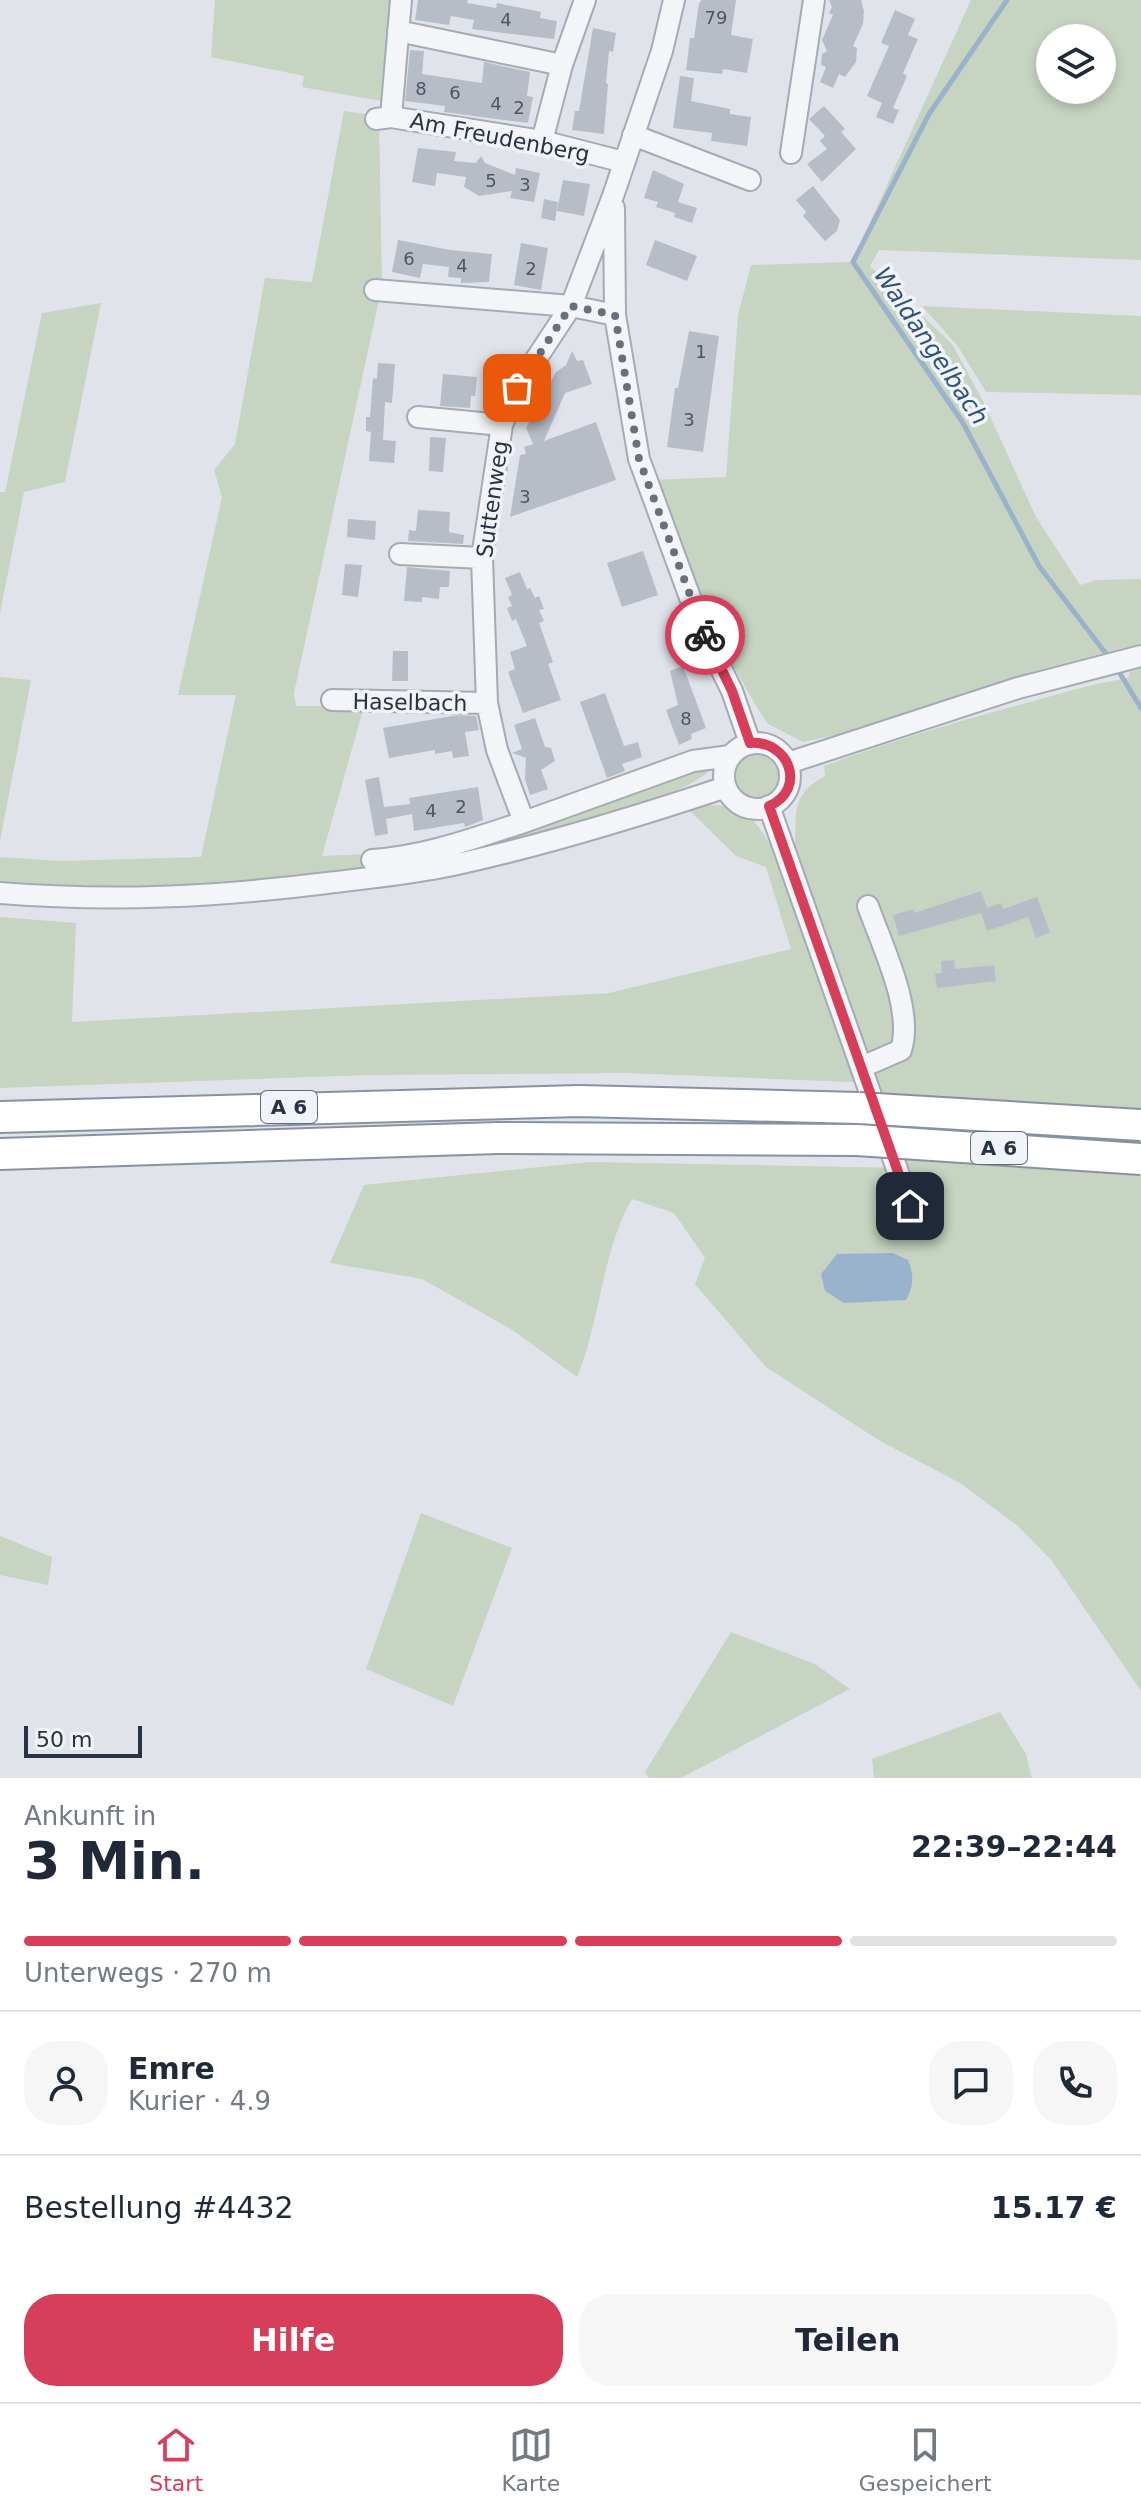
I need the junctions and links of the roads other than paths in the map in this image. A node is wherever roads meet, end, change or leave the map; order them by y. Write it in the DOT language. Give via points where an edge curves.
graph roads {
  1 [pos="401,0"];
  2 [pos="585,0"];
  3 [pos="674,0"];
  4 [pos="814,0"];
  5 [pos="398,31"];
  6 [pos="562,65"];
  7 [pos="633,135"];
  8 [pos="542,141"];
  9 [pos="791,153"];
  10 [pos="624,162"];
  11 [pos="750,180"];
  12 [pos="613,196"];
  13 [pos="375,290"];
  14 [pos="571,306"];
  15 [pos="615,315"];
  16 [pos="418,417"];
  17 [pos="502,425"];
  18 [pos="400,554"];
  19 [pos="482,558"];
  20 [pos="1141,656"];
  21 [pos="332,700"];
  22 [pos="487,703"];
  23 [pos="750,743"];
  24 [pos="721,756"];
  25 [pos="788,763"];
  26 [pos="726,787"];
  27 [pos="769,806"];
  28 [pos="524,822"];
  29 [pos="372,860"];
  30 [pos="0,893"];
  31 [pos="868,906"];
  32 [pos="862,1067"];
  33 [pos="0,1117"];
  34 [pos="1141,1125"];
  35 [pos="0,1154"];
  36 [pos="1141,1159"];
  37 [pos="910,1206"];
  1 -- 5 [label="street"];
  2 -- 6 [label="street"];
  3 -- 7 [label="street, Suttenweg"];
  4 -- 9 [label="street"];
  5 -- 6 [label="street"];
  5 -- 8 [label="street, Am Freudenberg" via="384,118"];
  6 -- 8 [label="street"];
  7 -- 10 [label="street, Suttenweg"];
  7 -- 11 [label="street"];
  8 -- 10 [label="street, Am Freudenberg"];
  10 -- 12 [label="street, Suttenweg"];
  12 -- 14 [label="street, Suttenweg"];
  12 -- 15 [label="street"];
  13 -- 14 [label="street"];
  14 -- 15 [label="street"];
  14 -- 17 [label="street, Suttenweg" via="517,388"];
  15 -- 23 [label="street" via="639,459"];
  16 -- 17 [label="street"];
  17 -- 19 [label="street, Suttenweg"];
  18 -- 19 [label="street"];
  19 -- 22 [label="street, Suttenweg"];
  20 -- 25 [label="street" via="1067,674"];
  21 -- 22 [label="street, Haselbach"];
  22 -- 28 [label="street, Suttenweg" via="497,750"];
  23 -- 24 [label="street"];
  23 -- 25 [label="street" via="776,749"];
  24 -- 26 [label="street"];
  24 -- 28 [label="street"];
  25 -- 27 [label="street" via="789,786"];
  26 -- 27 [label="street" via="742,805"];
  26 -- 30 [label="street" via="537,845 382,877 165,899"];
  27 -- 32 [label="street"];
  28 -- 29 [label="street" via="454,844"];
  31 -- 32 [label="street" via="903,1008 904,1038 901,1050"];
  32 -- 37 [label="street"];
  33 -- 34 [label="highway, A 6, bridge" via="579,1101 859,1108"];
  35 -- 36 [label="highway, A 6, bridge" via="498,1138 857,1140"];
}
